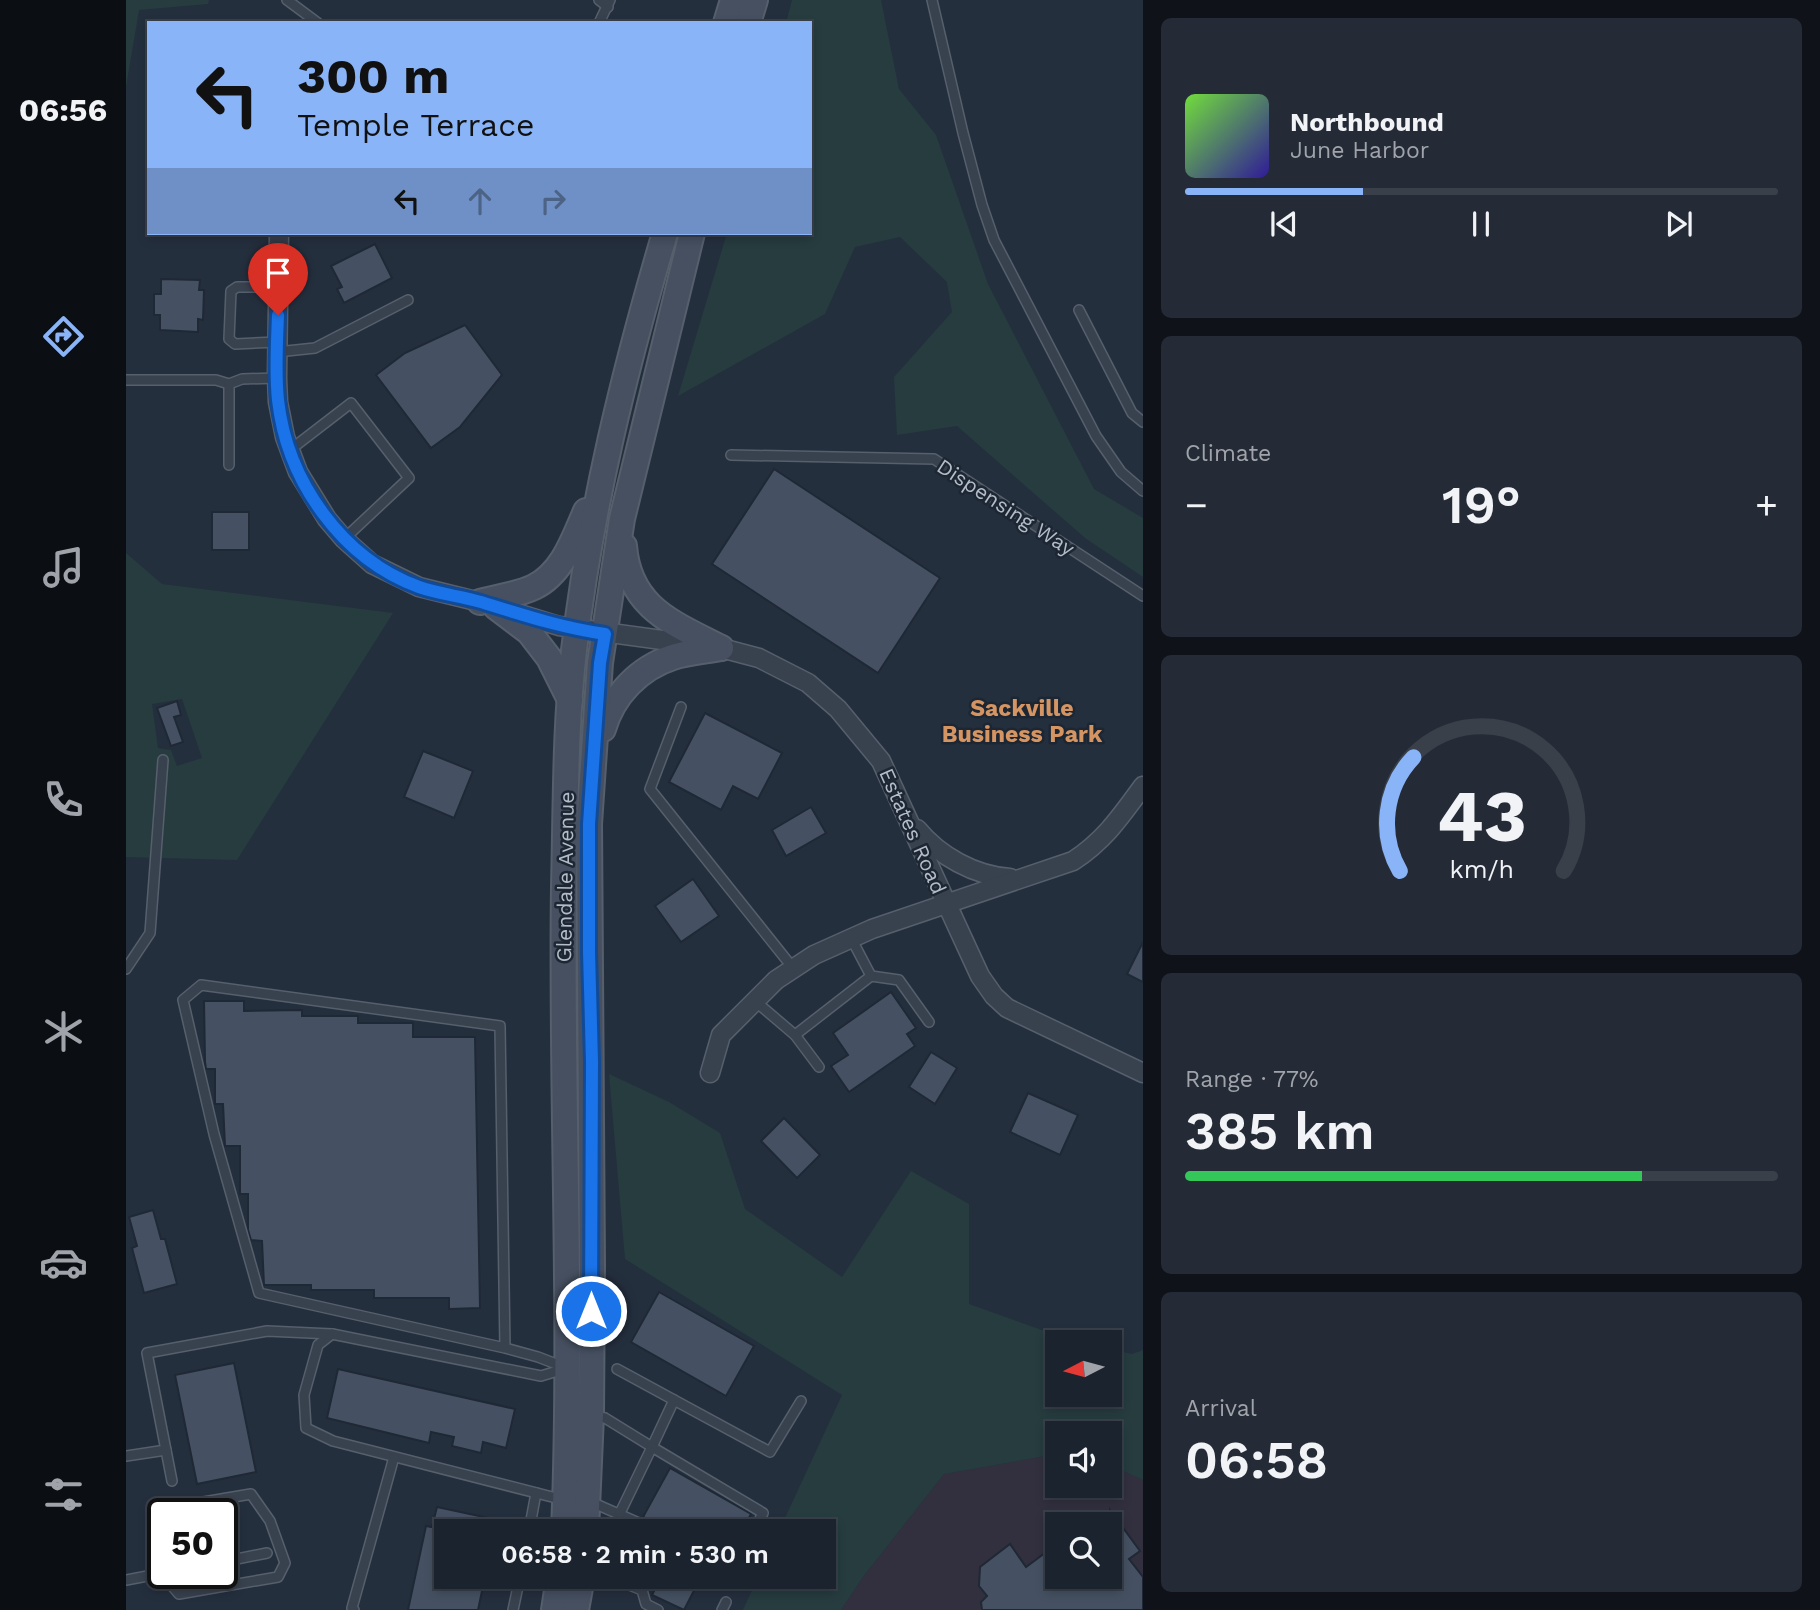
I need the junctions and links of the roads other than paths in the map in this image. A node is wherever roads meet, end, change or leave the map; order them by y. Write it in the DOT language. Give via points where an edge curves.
graph roads {
  1 [pos="287,0"];
  2 [pos="599,0"];
  3 [pos="733,0"];
  4 [pos="755,0"];
  5 [pos="932,0"];
  6 [pos="609,3"];
  7 [pos="315,21"];
  8 [pos="600,21"];
  9 [pos="727,21"];
  10 [pos="749,21"];
  11 [pos="279,235"];
  12 [pos="664,235"];
  13 [pos="692,235"];
  14 [pos="278,287"];
  15 [pos="408,300"];
  16 [pos="1079,310"];
  17 [pos="277,347"];
  18 [pos="277,378"];
  19 [pos="126,380"];
  20 [pos="229,383"];
  21 [pos="1143,422"];
  22 [pos="290,450"];
  23 [pos="731,455"];
  24 [pos="229,465"];
  25 [pos="600,478"];
  26 [pos="1142,488"];
  27 [pos="622,519"];
  28 [pos="344,539"];
  29 [pos="1143,596"];
  30 [pos="488,605"];
  31 [pos="577,630"];
  32 [pos="605,634"];
  33 [pos="721,648"];
  34 [pos="570,700"];
  35 [pos="681,707"];
  36 [pos="163,760"];
  37 [pos="594,761"];
  38 [pos="1143,786"];
  39 [pos="907,817"];
  40 [pos="1021,878"];
  41 [pos="945,904"];
  42 [pos="851,938"];
  43 [pos="793,968"];
  44 [pos="126,969"];
  45 [pos="871,976"];
  46 [pos="755,1001"];
  47 [pos="929,1022"];
  48 [pos="795,1035"];
  49 [pos="819,1067"];
  50 [pos="710,1073"];
  51 [pos="1143,1073"];
  52 [pos="332,1334"];
  53 [pos="505,1348"];
  54 [pos="567,1368"];
  55 [pos="617,1369"];
  56 [pos="591,1379"];
  57 [pos="674,1400"];
  58 [pos="801,1401"];
  59 [pos="591,1415"];
  60 [pos="652,1447"];
  61 [pos="166,1450"];
  62 [pos="126,1456"];
  63 [pos="394,1457"];
  64 [pos="172,1481"];
  65 [pos="536,1493"];
  66 [pos="227,1498"];
  67 [pos="576,1500"];
  68 [pos="620,1513"];
  69 [pos="531,1519"];
  70 [pos="569,1519"];
  71 [pos="582,1519"];
  72 [pos="632,1519"];
  73 [pos="761,1519"];
  74 [pos="267,1553"];
  75 [pos="238,1559"];
  76 [pos="147,1576"];
  77 [pos="126,1580"];
  78 [pos="238,1584"];
  79 [pos="175,1589"];
  80 [pos="208,1589"];
  81 [pos="517,1589"];
  82 [pos="557,1589"];
  83 [pos="580,1589"];
  84 [pos="639,1589"];
  85 [pos="354,1610"];
  86 [pos="513,1610"];
  87 [pos="554,1610"];
  88 [pos="576,1610"];
  89 [pos="658,1610"];
  1 -- 7 [label="lane"];
  2 -- 6 [label="lane"];
  3 -- 9 [label="main road"];
  4 -- 10 [label="main road"];
  5 -- 26 [label="lane" via="994,240 1096,436 1121,472"];
  6 -- 8 [label="lane"];
  11 -- 14 [label="street, Estates Road"];
  12 -- 25 [label="main road, Glendale Avenue"];
  13 -- 27 [label="main road, Glendale Avenue"];
  14 -- 17 [label="street, Estates Road"];
  14 -- 17 [label="lane" via="231,291 229,338 235,344"];
  15 -- 17 [label="lane" via="315,348"];
  16 -- 21 [label="lane" via="1132,413"];
  17 -- 18 [label="street, Estates Road"];
  18 -- 20 [label="lane"];
  18 -- 22 [label="street, Estates Road"];
  19 -- 20 [label="lane"];
  20 -- 24 [label="lane"];
  22 -- 28 [label="street, Estates Road" via="298,472"];
  22 -- 28 [label="lane" via="351,403 409,478"];
  23 -- 29 [label="lane, Dispensing Way" via="934,459"];
  25 -- 30 [label="main road" via="565,556 547,579"];
  25 -- 31 [label="main road, Glendale Avenue"];
  27 -- 32 [label="main road, Glendale Avenue"];
  27 -- 33 [label="main road" via="629,574 646,603"];
  28 -- 30 [label="street, Estates Road" via="372,564 419,587"];
  30 -- 31 [label="street, Estates Road"];
  30 -- 34 [label="main road" via="529,632 549,658"];
  31 -- 32 [label="street, Estates Road"];
  31 -- 34 [label="main road, Glendale Avenue"];
  32 -- 33 [label="street, Estates Road"];
  32 -- 37 [label="main road, Glendale Avenue"];
  33 -- 37 [label="main road" via="673,657 639,675 616,697"];
  33 -- 39 [label="street, Estates Road" via="759,659 808,683 838,709 881,761"];
  34 -- 54 [label="main road, Glendale Avenue" via="563,1049"];
  35 -- 43 [label="lane" via="650,789"];
  36 -- 44 [label="lane" via="150,933"];
  37 -- 56 [label="main road, Glendale Avenue" via="589,836"];
  38 -- 40 [label="street" via="1095,847 1073,861"];
  39 -- 40 [label="street" via="936,849 959,863 990,877"];
  39 -- 41 [label="street, Estates Road"];
  40 -- 41 [label="street"];
  41 -- 42 [label="street"];
  41 -- 51 [label="street, Estates Road" via="980,976 1007,1009"];
  42 -- 43 [label="street"];
  42 -- 45 [label="lane"];
  43 -- 46 [label="street"];
  45 -- 47 [label="lane" via="899,980"];
  45 -- 48 [label="lane"];
  46 -- 48 [label="lane"];
  46 -- 50 [label="street" via="721,1034"];
  48 -- 49 [label="lane"];
  52 -- 54 [label="lane" via="541,1376"];
  52 -- 61 [label="lane" via="267,1331 147,1353"];
  52 -- 63 [label="lane" via="318,1345 304,1395 306,1428 333,1441"];
  53 -- 53 [label="lane" via="259,1293 214,1134 183,1000 201,985 500,1026"];
  53 -- 54 [label="lane"];
  54 -- 56 [label="lane"];
  54 -- 67 [label="main road, Glendale Avenue"];
  55 -- 57 [label="lane"];
  56 -- 59 [label="main road, Glendale Avenue"];
  57 -- 58 [label="lane" via="770,1452"];
  57 -- 60 [label="lane"];
  59 -- 60 [label="lane" via="605,1418"];
  59 -- 67 [label="main road, Glendale Avenue"];
  60 -- 68 [label="lane"];
  60 -- 73 [label="lane" via="764,1513"];
  61 -- 62 [label="lane"];
  61 -- 64 [label="lane"];
  63 -- 65 [label="lane"];
  63 -- 85 [label="lane"];
  65 -- 67 [label="lane"];
  65 -- 69 [label="lane"];
  66 -- 78 [label="lane" via="251,1494 270,1521 285,1563 278,1577"];
  67 -- 68 [label="lane"];
  67 -- 70 [label="main road, Glendale Avenue"];
  67 -- 71 [label="main road, Glendale Avenue"];
  68 -- 72 [label="lane"];
  74 -- 75 [label="lane"];
  76 -- 77 [label="lane"];
  79 -- 80 [label="lane" via="179,1594"];
  81 -- 86 [label="lane"];
  82 -- 87 [label="main road"];
  83 -- 88 [label="main road"];
  84 -- 89 [label="lane" via="646,1604"];
}
